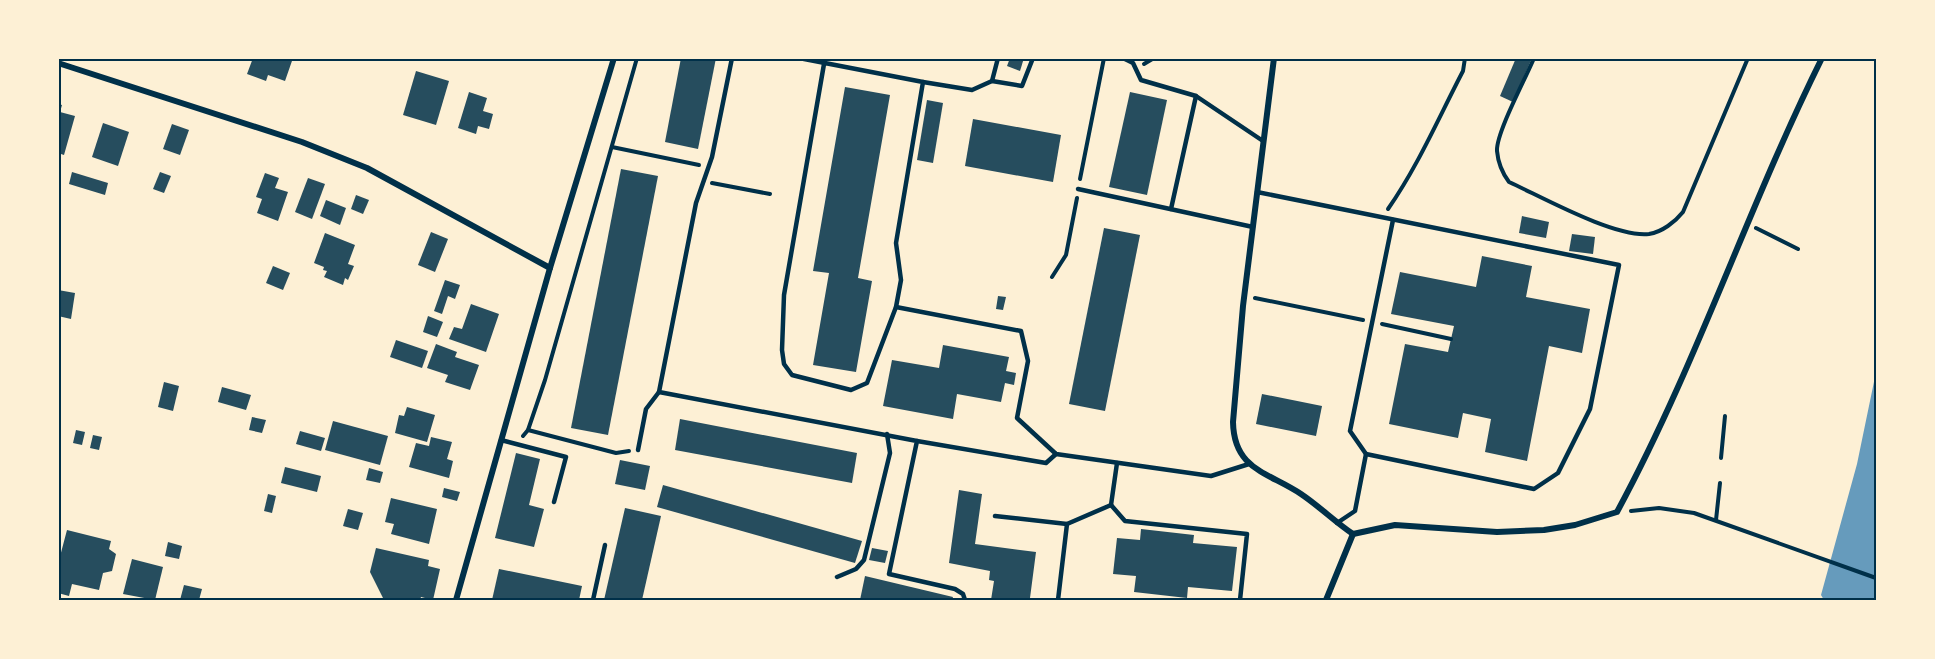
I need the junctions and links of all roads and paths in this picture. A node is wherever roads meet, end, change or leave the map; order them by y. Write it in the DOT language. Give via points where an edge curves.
graph roads {
  1 [pos="614,58"];
  2 [pos="637,58"];
  3 [pos="732,58"];
  4 [pos="799,58"];
  5 [pos="998,58"];
  6 [pos="1033,58"];
  7 [pos="1104,58"];
  8 [pos="1123,58"];
  9 [pos="1274,58"];
  10 [pos="1465,58"];
  11 [pos="1534,58"];
  12 [pos="1748,58"];
  13 [pos="1822,58"];
  14 [pos="1133,61"];
  15 [pos="58,63"];
  16 [pos="825,64"];
  17 [pos="992,81"];
  18 [pos="923,82"];
  19 [pos="1196,96"];
  20 [pos="1263,141"];
  21 [pos="612,147"];
  22 [pos="709,166"];
  23 [pos="703,182"];
  24 [pos="1078,189"];
  25 [pos="1257,192"];
  26 [pos="770,194"];
  27 [pos="1171,209"];
  28 [pos="1382,217"];
  29 [pos="1393,220"];
  30 [pos="1747,223"];
  31 [pos="1253,227"];
  32 [pos="1798,249"];
  33 [pos="550,268"];
  34 [pos="1052,277"];
  35 [pos="1244,297"];
  36 [pos="896,307"];
  37 [pos="1372,322"];
  38 [pos="1451,339"];
  39 [pos="660,392"];
  40 [pos="1725,416"];
  41 [pos="528,430"];
  42 [pos="887,434"];
  43 [pos="501,441"];
  44 [pos="917,441"];
  45 [pos="515,444"];
  46 [pos="638,450"];
  47 [pos="1056,454"];
  48 [pos="1366,454"];
  49 [pos="1720,458"];
  50 [pos="1118,463"];
  51 [pos="1249,464"];
  52 [pos="1720,483"];
  53 [pos="554,502"];
  54 [pos="1111,505"];
  55 [pos="1617,512"];
  56 [pos="995,516"];
  57 [pos="1716,520"];
  58 [pos="1337,523"];
  59 [pos="1067,524"];
  60 [pos="1353,534"];
  61 [pos="605,545"];
  62 [pos="837,577"];
  63 [pos="1876,578"];
  64 [pos="456,600"];
  65 [pos="593,600"];
  66 [pos="965,600"];
  67 [pos="1058,600"];
  68 [pos="1240,600"];
  69 [pos="1326,600"];
  1 -- 33 [label="street"];
  2 -- 21 [label="path"];
  3 -- 22 [label="lane"];
  4 -- 16 [label="lane"];
  5 -- 17 [label="lane"];
  6 -- 17 [label="lane" via="1022,86"];
  7 -- 24 [label="path"];
  8 -- 14 [label="lane"];
  9 -- 20 [label="street"];
  10 -- 28 [label="path" via="1463,70 1403,188"];
  11 -- 12 [label="path" via="1500,135 1497,151 1504,175 1509,182 1620,231 1651,234 1676,221 1683,212"];
  13 -- 30 [label="street"];
  14 -- 19 [label="lane" via="1141,80"];
  15 -- 33 [label="street" via="302,142 367,168"];
  16 -- 18 [label="lane"];
  16 -- 36 [label="lane" via="784,295 784,364 792,375 851,390 867,383"];
  17 -- 18 [label="lane" via="972,90"];
  18 -- 36 [label="lane" via="896,243 901,280"];
  19 -- 20 [label="lane"];
  19 -- 27 [label="lane"];
  20 -- 25 [label="street"];
  21 -- 22 [label="path"];
  21 -- 41 [label="path"];
  22 -- 23 [label="lane"];
  23 -- 26 [label="path"];
  23 -- 39 [label="lane"];
  24 -- 27 [label="lane"];
  24 -- 34 [label="path" via="1066,255"];
  25 -- 28 [label="lane"];
  25 -- 31 [label="street"];
  27 -- 31 [label="lane"];
  28 -- 29 [label="lane"];
  29 -- 37 [label="lane"];
  29 -- 48 [label="lane" via="1619,265 1590,409 1558,473 1534,489"];
  30 -- 32 [label="path"];
  30 -- 55 [label="street" via="1667,412"];
  31 -- 35 [label="street"];
  33 -- 43 [label="street"];
  35 -- 37 [label="path"];
  35 -- 51 [label="street" via="1233,424 1234,440"];
  36 -- 47 [label="lane" via="1022,331 1029,361 1017,418"];
  37 -- 38 [label="path"];
  37 -- 48 [label="lane" via="1350,431"];
  39 -- 42 [label="lane"];
  39 -- 46 [label="lane" via="646,409"];
  40 -- 49 [label="path"];
  41 -- 45 [label="path"];
  41 -- 46 [label="path" via="616,453"];
  42 -- 44 [label="lane"];
  42 -- 62 [label="lane" via="890,453 864,560 856,569"];
  43 -- 45 [label="lane"];
  43 -- 64 [label="street"];
  44 -- 47 [label="lane" via="1046,463"];
  44 -- 66 [label="lane" via="888,574 955,589"];
  45 -- 53 [label="lane" via="566,457"];
  47 -- 50 [label="lane"];
  48 -- 58 [label="lane" via="1355,511"];
  50 -- 51 [label="lane" via="1211,476"];
  50 -- 54 [label="lane"];
  51 -- 58 [label="street" via="1303,495"];
  52 -- 57 [label="path"];
  54 -- 59 [label="lane"];
  54 -- 68 [label="lane" via="1125,521 1247,534"];
  55 -- 57 [label="path" via="1659,508"];
  55 -- 60 [label="street" via="1544,530 1497,532 1395,525"];
  56 -- 59 [label="lane"];
  57 -- 63 [label="path"];
  58 -- 60 [label="street"];
  59 -- 67 [label="lane"];
  60 -- 69 [label="street"];
  61 -- 65 [label="lane"];
}
